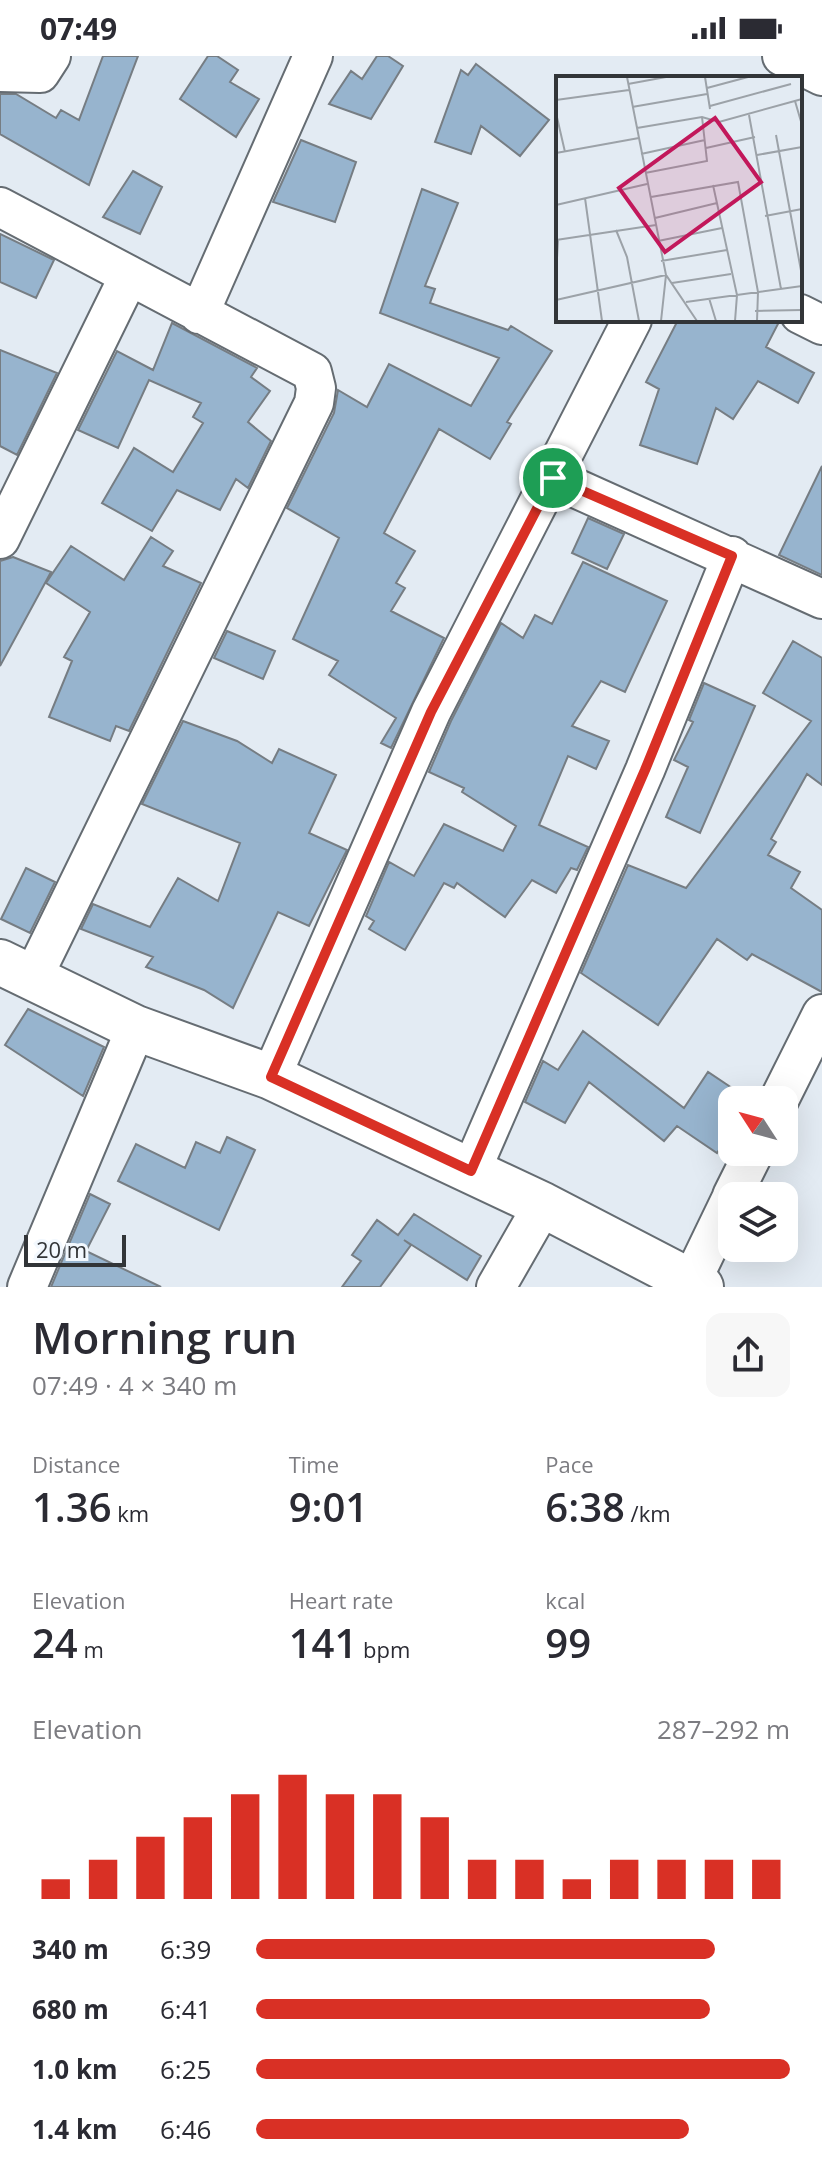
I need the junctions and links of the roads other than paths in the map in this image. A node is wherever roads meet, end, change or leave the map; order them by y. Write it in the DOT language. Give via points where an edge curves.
graph roads {
  1 [pos="51,56"];
  2 [pos="313,56"];
  3 [pos="782,56"];
  4 [pos="0,72"];
  5 [pos="822,76"];
  6 [pos="0,207"];
  7 [pos="129,276"];
  8 [pos="199,314"];
  9 [pos="802,315"];
  10 [pos="631,322"];
  11 [pos="822,325"];
  12 [pos="553,478"];
  13 [pos="0,539"];
  14 [pos="732,556"];
  15 [pos="822,599"];
  16 [pos="17,970"];
  17 [pos="822,1014"];
  18 [pos="136,1028"];
  19 [pos="271,1077"];
  20 [pos="786,1086"];
  21 [pos="471,1171"];
  22 [pos="543,1205"];
  23 [pos="718,1230"];
  24 [pos="696,1284"];
  25 [pos="27,1287"];
  26 [pos="496,1287"];
  1 -- 4 [label="street" via="40,73"];
  2 -- 8 [label="street"];
  3 -- 5 [label="street"];
  6 -- 7 [label="street"];
  7 -- 8 [label="street"];
  7 -- 13 [label="street"];
  8 -- 16 [label="street" via="312,372 314,403"];
  9 -- 11 [label="street"];
  10 -- 12 [label="street"];
  12 -- 14 [label="street"];
  12 -- 19 [label="street" via="431,712"];
  14 -- 15 [label="street"];
  14 -- 21 [label="street"];
  16 -- 18 [label="main road"];
  17 -- 20 [label="street"];
  18 -- 19 [label="main road"];
  18 -- 25 [label="street"];
  19 -- 21 [label="main road"];
  21 -- 22 [label="main road"];
  22 -- 24 [label="main road"];
  22 -- 26 [label="street"];
  23 -- 24 [label="street"];
}
